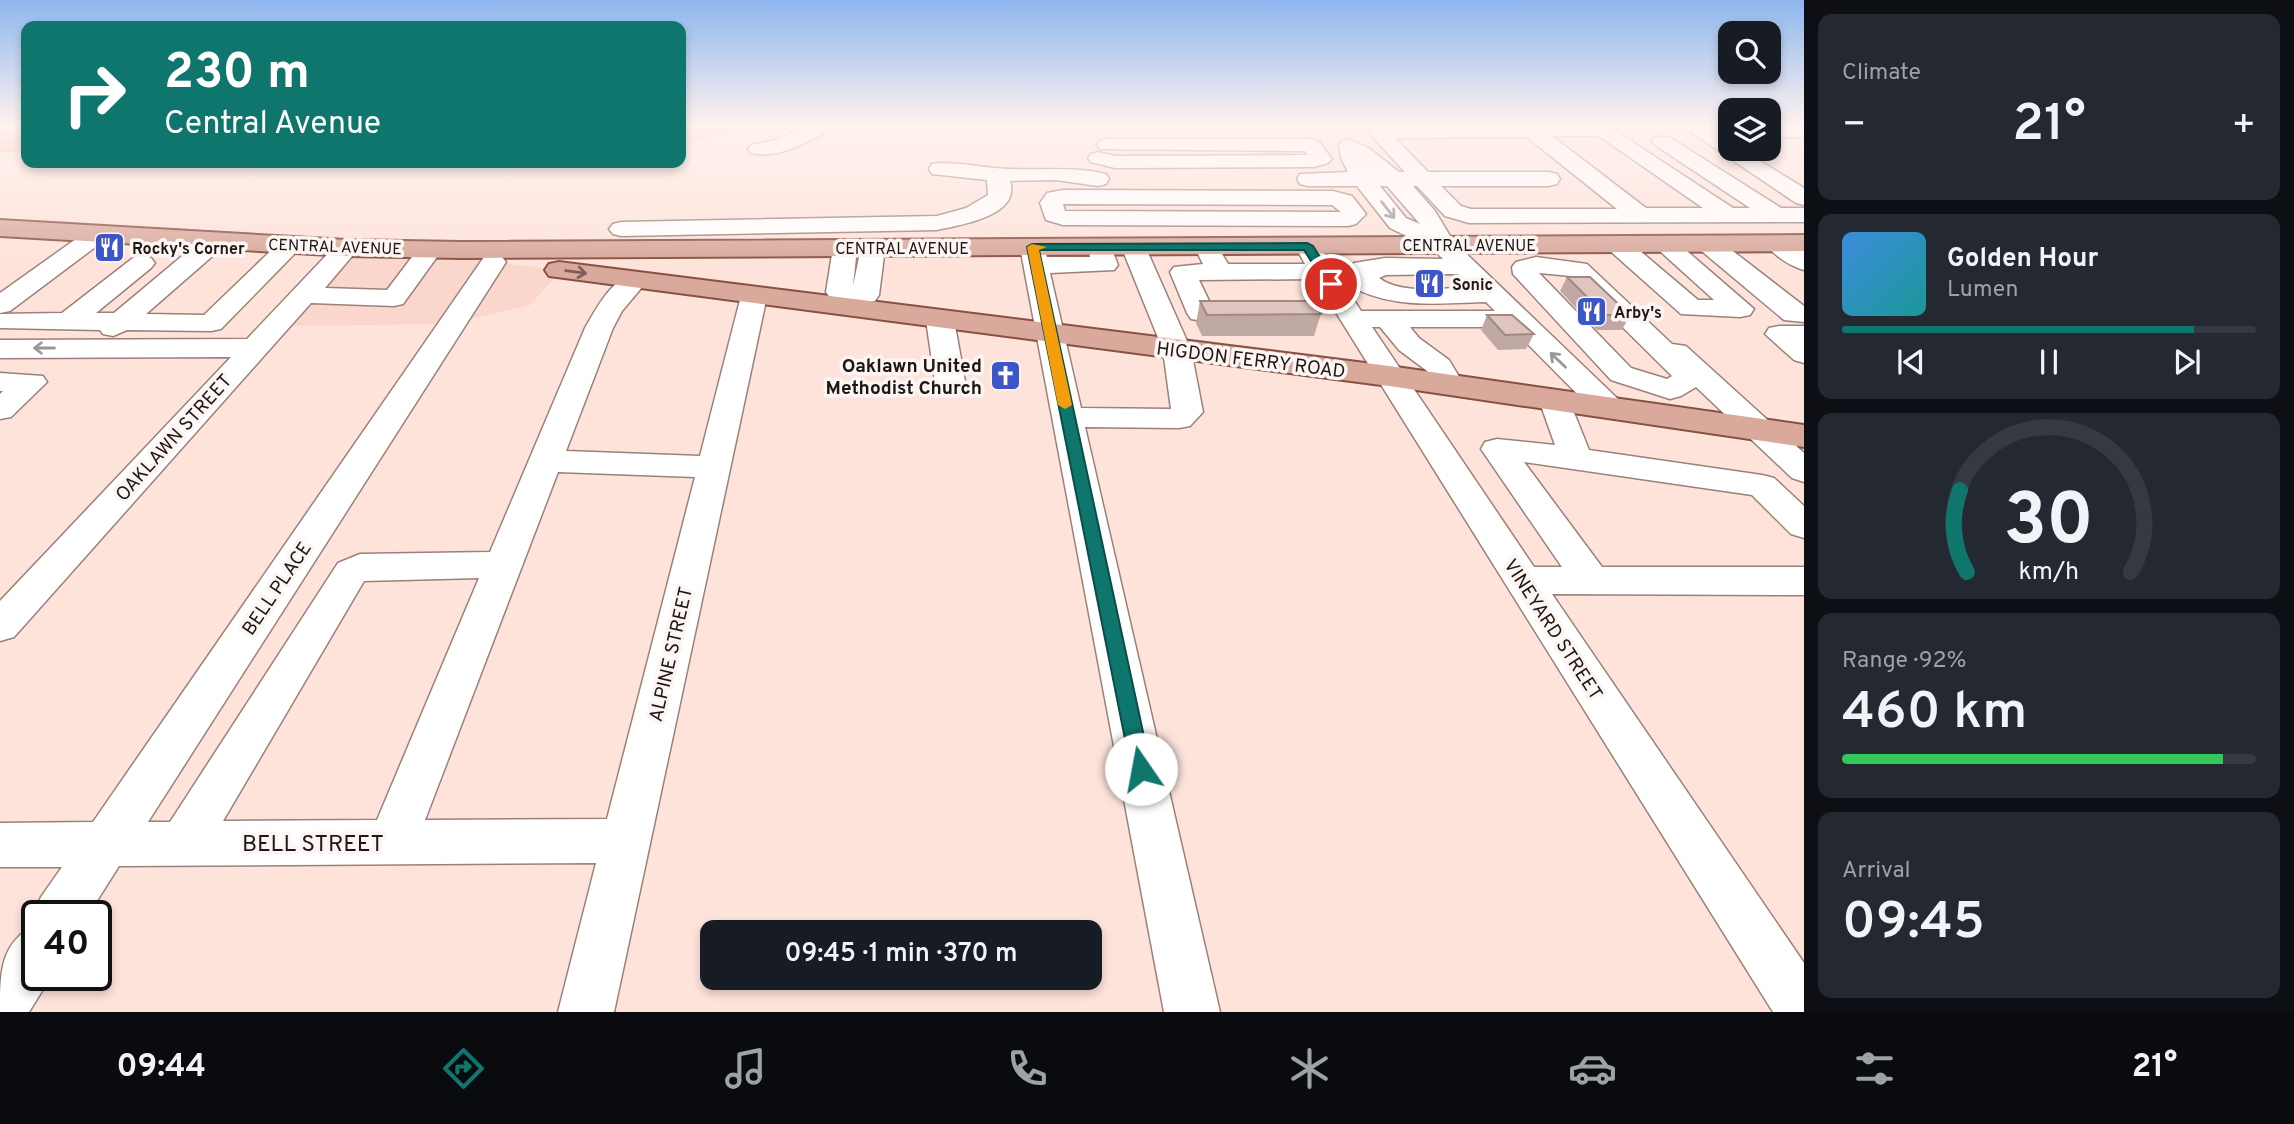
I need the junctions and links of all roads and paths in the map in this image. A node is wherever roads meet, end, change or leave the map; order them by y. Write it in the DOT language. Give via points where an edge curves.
graph roads {
  1 [pos="962,171"];
  2 [pos="964,171"];
  3 [pos="1067,171"];
  4 [pos="1359,171"];
  5 [pos="1384,171"];
  6 [pos="1416,171"];
  7 [pos="1457,171"];
  8 [pos="1583,171"];
  9 [pos="1665,171"];
  10 [pos="1709,171"];
  11 [pos="1762,171"];
  12 [pos="1056,174"];
  13 [pos="1363,179"];
  14 [pos="1392,179"];
  15 [pos="1423,179"];
  16 [pos="1465,179"];
  17 [pos="1549,179"];
  18 [pos="1008,194"];
  19 [pos="1804,198"];
  20 [pos="1053,201"];
  21 [pos="1640,215"];
  22 [pos="1728,215"];
  23 [pos="1776,215"];
  24 [pos="1804,215"];
  25 [pos="969,216"];
  26 [pos="1503,216"];
  27 [pos="880,225"];
  28 [pos="0,228"];
  29 [pos="621,229"];
  30 [pos="98,234"];
  31 [pos="1707,243"];
  32 [pos="1777,243"];
  33 [pos="1804,243"];
  34 [pos="291,244"];
  35 [pos="1442,244"];
  36 [pos="1617,244"];
  37 [pos="1664,244"];
  38 [pos="1206,246"];
  39 [pos="347,248"];
  40 [pos="845,248"];
  41 [pos="704,249"];
  42 [pos="734,249"];
  43 [pos="430,250"];
  44 [pos="219,253"];
  45 [pos="477,256"];
  46 [pos="1553,258"];
  47 [pos="1138,259"];
  48 [pos="1804,262"];
  49 [pos="142,263"];
  50 [pos="1464,266"];
  51 [pos="1037,267"];
  52 [pos="1385,267"];
  53 [pos="1219,272"];
  54 [pos="635,280"];
  55 [pos="1117,288"];
  56 [pos="1334,294"];
  57 [pos="303,295"];
  58 [pos="754,296"];
  59 [pos="1495,297"];
  60 [pos="1265,313"];
  61 [pos="1804,314"];
  62 [pos="1517,319"];
  63 [pos="940,320"];
  64 [pos="69,321"];
  65 [pos="121,321"];
  66 [pos="160,322"];
  67 [pos="2,325"];
  68 [pos="1050,334"];
  69 [pos="1804,334"];
  70 [pos="89,348"];
  71 [pos="255,348"];
  72 [pos="1177,350"];
  73 [pos="1804,354"];
  74 [pos="1389,376"];
  75 [pos="1629,379"];
  76 [pos="950,381"];
  77 [pos="0,382"];
  78 [pos="1449,385"];
  79 [pos="1670,390"];
  80 [pos="1554,400"];
  81 [pos="1608,407"];
  82 [pos="0,410"];
  83 [pos="1068,417"];
  84 [pos="1689,418"];
  85 [pos="1755,428"];
  86 [pos="1804,436"];
  87 [pos="1576,458"];
  88 [pos="545,461"];
  89 [pos="714,467"];
  90 [pos="1804,471"];
  91 [pos="1804,526"];
  92 [pos="504,565"];
  93 [pos="1522,580"];
  94 [pos="1591,580"];
  95 [pos="1804,581"];
  96 [pos="0,626"];
  97 [pos="626,841"];
  98 [pos="392,842"];
  99 [pos="184,843"];
  100 [pos="106,844"];
  101 [pos="0,845"];
  102 [pos="69,900"];
  103 [pos="21,975"];
  104 [pos="0,1007"];
  105 [pos="1804,1011"];
  106 [pos="586,1012"];
  107 [pos="1192,1012"];
  1 -- 25 [label="street"];
  2 -- 18 [label="street"];
  3 -- 12 [label="street"];
  4 -- 13 [label="street"];
  5 -- 14 [label="street"];
  6 -- 15 [label="street"];
  7 -- 16 [label="street"];
  8 -- 21 [label="street"];
  9 -- 22 [label="street"];
  10 -- 23 [label="street"];
  11 -- 19 [label="street"];
  12 -- 13 [label="street" via="1087,179"];
  12 -- 18 [label="street"];
  13 -- 14 [label="street"];
  13 -- 35 [label="street, one-way" via="1398,223"];
  14 -- 15 [label="street"];
  14 -- 35 [label="street" via="1436,227"];
  15 -- 16 [label="street"];
  15 -- 26 [label="street" via="1453,211"];
  16 -- 17 [label="street"];
  16 -- 26 [label="street"];
  18 -- 20 [label="street"];
  18 -- 25 [label="street"];
  20 -- 20 [label="street" via="1332,198 1344,201 1354,214 1348,219 1063,218 1054,215"];
  21 -- 22 [label="street"];
  21 -- 26 [label="street"];
  22 -- 23 [label="street"];
  23 -- 24 [label="street"];
  25 -- 27 [label="street" via="937,223"];
  27 -- 29 [label="street"];
  27 -- 40 [label="main road, CENTRAL AVENUE"];
  27 -- 40 [label="street" via="866,295 839,292"];
  27 -- 51 [label="main road, CENTRAL AVENUE"];
  28 -- 30 [label="main road, CENTRAL AVENUE"];
  30 -- 44 [label="main road, CENTRAL AVENUE"];
  30 -- 67 [label="street"];
  31 -- 32 [label="main road, CENTRAL AVENUE"];
  31 -- 37 [label="main road, CENTRAL AVENUE"];
  31 -- 61 [label="street" via="1794,314"];
  32 -- 33 [label="main road, CENTRAL AVENUE"];
  32 -- 48 [label="street"];
  34 -- 39 [label="main road, CENTRAL AVENUE"];
  34 -- 44 [label="main road, CENTRAL AVENUE"];
  34 -- 66 [label="street" via="211,323"];
  35 -- 46 [label="main road, CENTRAL AVENUE" via="1515,244"];
  35 -- 50 [label="street"];
  35 -- 56 [label="main road, CENTRAL AVENUE"];
  36 -- 37 [label="main road, CENTRAL AVENUE"];
  36 -- 37 [label="street" via="1691,308 1740,309"];
  36 -- 46 [label="main road, CENTRAL AVENUE"];
  38 -- 47 [label="main road, CENTRAL AVENUE"];
  38 -- 53 [label="street"];
  38 -- 56 [label="main road, CENTRAL AVENUE"];
  39 -- 43 [label="main road, CENTRAL AVENUE"];
  39 -- 57 [label="street, OAKLAWN STREET"];
  40 -- 42 [label="main road, CENTRAL AVENUE"];
  41 -- 42 [label="main road, CENTRAL AVENUE"];
  41 -- 45 [label="main road, CENTRAL AVENUE"];
  41 -- 58 [label="main road" via="696,270 702,277"];
  42 -- 58 [label="main road" via="732,270 737,284"];
  43 -- 45 [label="main road, CENTRAL AVENUE"];
  43 -- 57 [label="street" via="394,298"];
  44 -- 65 [label="street"];
  44 -- 66 [label="street"];
  45 -- 54 [label="main road, one-way"];
  45 -- 100 [label="street, BELL PLACE"];
  46 -- 75 [label="street" via="1525,267 1526,274"];
  46 -- 75 [label="street" via="1602,298 1677,377"];
  46 -- 79 [label="street" via="1578,269 1687,374 1682,385"];
  46 -- 85 [label="street"];
  47 -- 51 [label="main road, CENTRAL AVENUE" via="1100,247"];
  47 -- 72 [label="street"];
  49 -- 64 [label="street"];
  50 -- 52 [label="street"];
  50 -- 59 [label="street"];
  51 -- 55 [label="street"];
  51 -- 68 [label="street"];
  52 -- 56 [label="street" via="1359,269 1357,282"];
  52 -- 59 [label="street" via="1366,275 1367,284 1394,294"];
  53 -- 56 [label="street"];
  53 -- 60 [label="street" via="1183,272 1201,313"];
  54 -- 58 [label="main road"];
  54 -- 88 [label="street" via="599,328"];
  56 -- 59 [label="street"];
  56 -- 62 [label="street"];
  56 -- 74 [label="street, VINEYARD STREET"];
  56 -- 78 [label="street" via="1439,366"];
  57 -- 71 [label="street, OAKLAWN STREET"];
  58 -- 63 [label="main road, HIGDON FERRY ROAD"];
  58 -- 89 [label="street, ALPINE STREET"];
  59 -- 62 [label="street"];
  81 -- 62 [label="street, one-way"];
  63 -- 68 [label="main road, HIGDON FERRY ROAD"];
  63 -- 76 [label="street"];
  64 -- 65 [label="street"];
  64 -- 67 [label="street"];
  65 -- 66 [label="street"];
  65 -- 70 [label="street"];
  70 -- 67 [label="street, one-way"];
  68 -- 72 [label="main road, HIGDON FERRY ROAD"];
  68 -- 83 [label="street"];
  69 -- 73 [label="street" via="1779,334"];
  70 -- 71 [label="street"];
  71 -- 96 [label="street, OAKLAWN STREET"];
  72 -- 74 [label="main road, HIGDON FERRY ROAD"];
  72 -- 83 [label="street" via="1185,416"];
  74 -- 78 [label="main road, HIGDON FERRY ROAD"];
  74 -- 93 [label="street, VINEYARD STREET"];
  75 -- 79 [label="street"];
  77 -- 82 [label="street" via="32,382"];
  78 -- 80 [label="main road, HIGDON FERRY ROAD"];
  79 -- 84 [label="street"];
  80 -- 81 [label="main road, HIGDON FERRY ROAD"];
  80 -- 87 [label="street"];
  81 -- 84 [label="main road, HIGDON FERRY ROAD"];
  83 -- 107 [label="street"];
  84 -- 85 [label="main road, HIGDON FERRY ROAD"];
  85 -- 86 [label="main road, HIGDON FERRY ROAD"];
  85 -- 90 [label="street"];
  87 -- 91 [label="street" via="1762,486"];
  87 -- 94 [label="street" via="1497,449"];
  88 -- 89 [label="street"];
  88 -- 92 [label="street"];
  89 -- 97 [label="street, ALPINE STREET"];
  92 -- 98 [label="street"];
  92 -- 99 [label="street" via="360,567 351,572"];
  93 -- 94 [label="street"];
  93 -- 105 [label="street, VINEYARD STREET"];
  94 -- 95 [label="street"];
  97 -- 98 [label="street, BELL STREET"];
  97 -- 106 [label="street, ALPINE STREET"];
  98 -- 99 [label="street, BELL STREET"];
  99 -- 100 [label="street, BELL STREET"];
  100 -- 101 [label="street, BELL STREET"];
  100 -- 102 [label="street, BELL PLACE"];
  103 -- 104 [label="street"];
}
